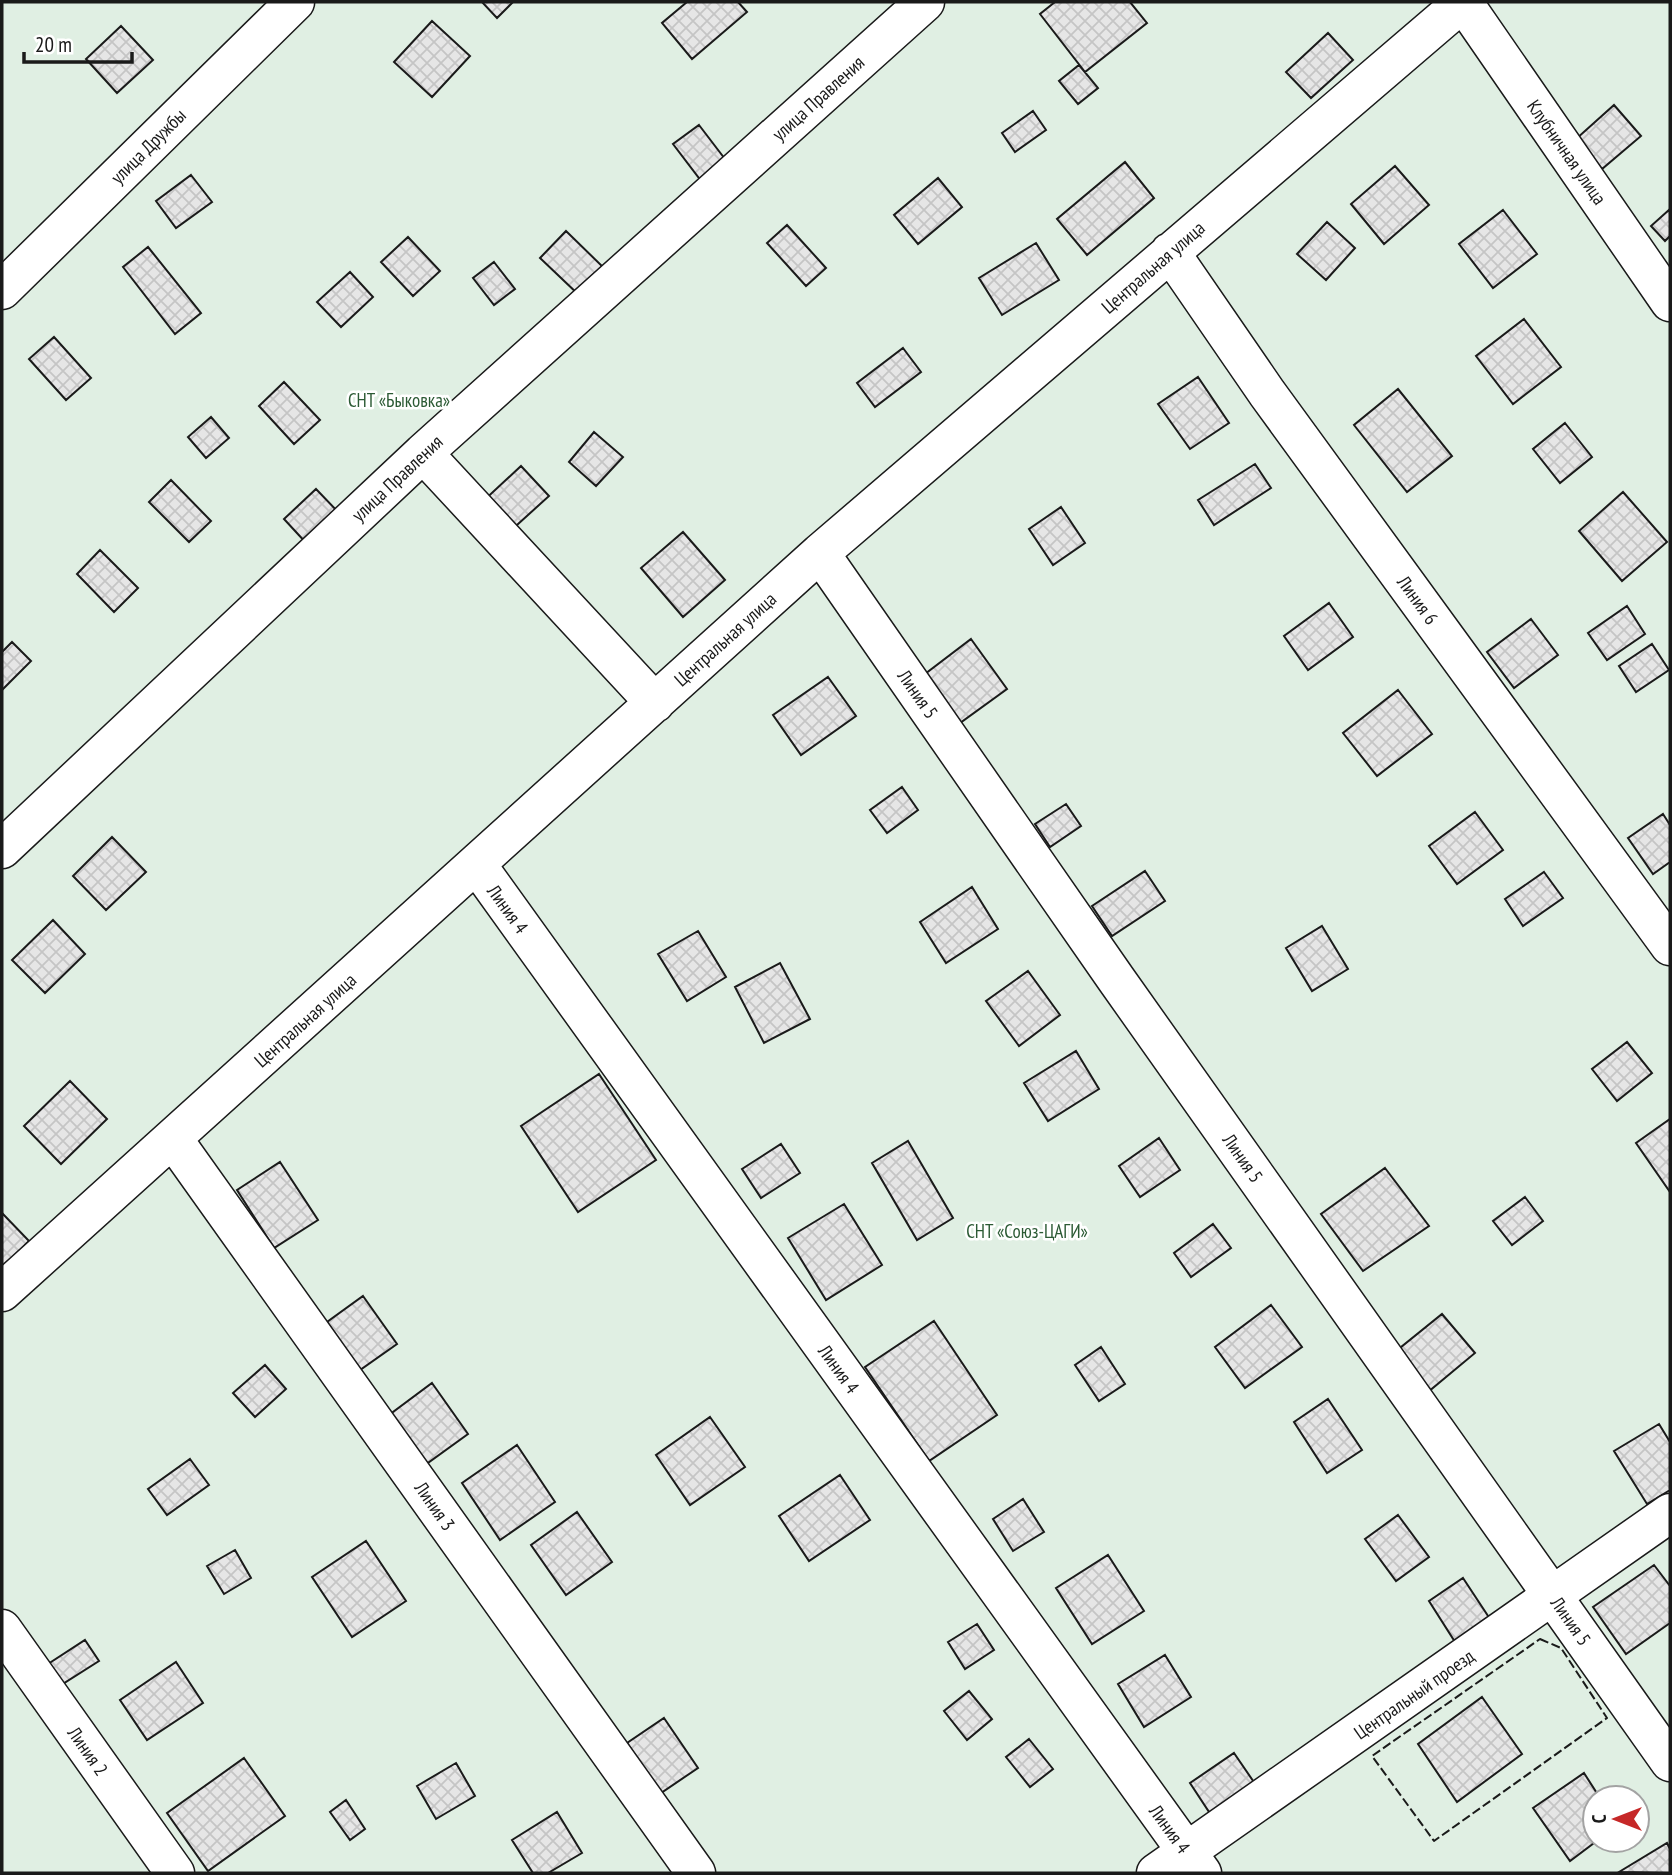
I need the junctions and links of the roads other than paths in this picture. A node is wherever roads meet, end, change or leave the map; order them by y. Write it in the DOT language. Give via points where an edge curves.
graph roads {
  1 [pos="295,2"];
  2 [pos="925,2"];
  3 [pos="1463,2"];
  4 [pos="1170,252"];
  5 [pos="2,290"];
  6 [pos="1670,302"];
  7 [pos="423,453"];
  8 [pos="820,553"];
  9 [pos="655,703"];
  10 [pos="2,849"];
  11 [pos="477,865"];
  12 [pos="1670,946"];
  13 [pos="173,1139"];
  14 [pos="2,1292"];
  15 [pos="1670,1513"];
  16 [pos="1554,1596"];
  17 [pos="2,1629"];
  18 [pos="1670,1762"];
  19 [pos="1182,1866"];
  20 [pos="175,1873"];
  21 [pos="696,1873"];
  1 -- 5 [label="street, улица Дружбы"];
  2 -- 7 [label="street, улица Правления"];
  3 -- 4 [label="street, Центральная улица"];
  3 -- 6 [label="street, Клубничная улица"];
  4 -- 8 [label="street, Центральная улица"];
  4 -- 12 [label="street, Линия 6" via="1267,393"];
  7 -- 9 [label="street"];
  7 -- 10 [label="street, улица Правления"];
  8 -- 9 [label="street, Центральная улица"];
  8 -- 16 [label="street, Линия 5"];
  9 -- 11 [label="street, Центральная улица"];
  11 -- 13 [label="street, Центральная улица"];
  11 -- 19 [label="street, Линия 4"];
  13 -- 14 [label="street, Центральная улица"];
  13 -- 21 [label="street, Линия 3"];
  15 -- 16 [label="street, Центральный проезд"];
  16 -- 18 [label="street, Линия 5"];
  16 -- 19 [label="street, Центральный проезд"];
  17 -- 20 [label="street, Линия 2"];
}
